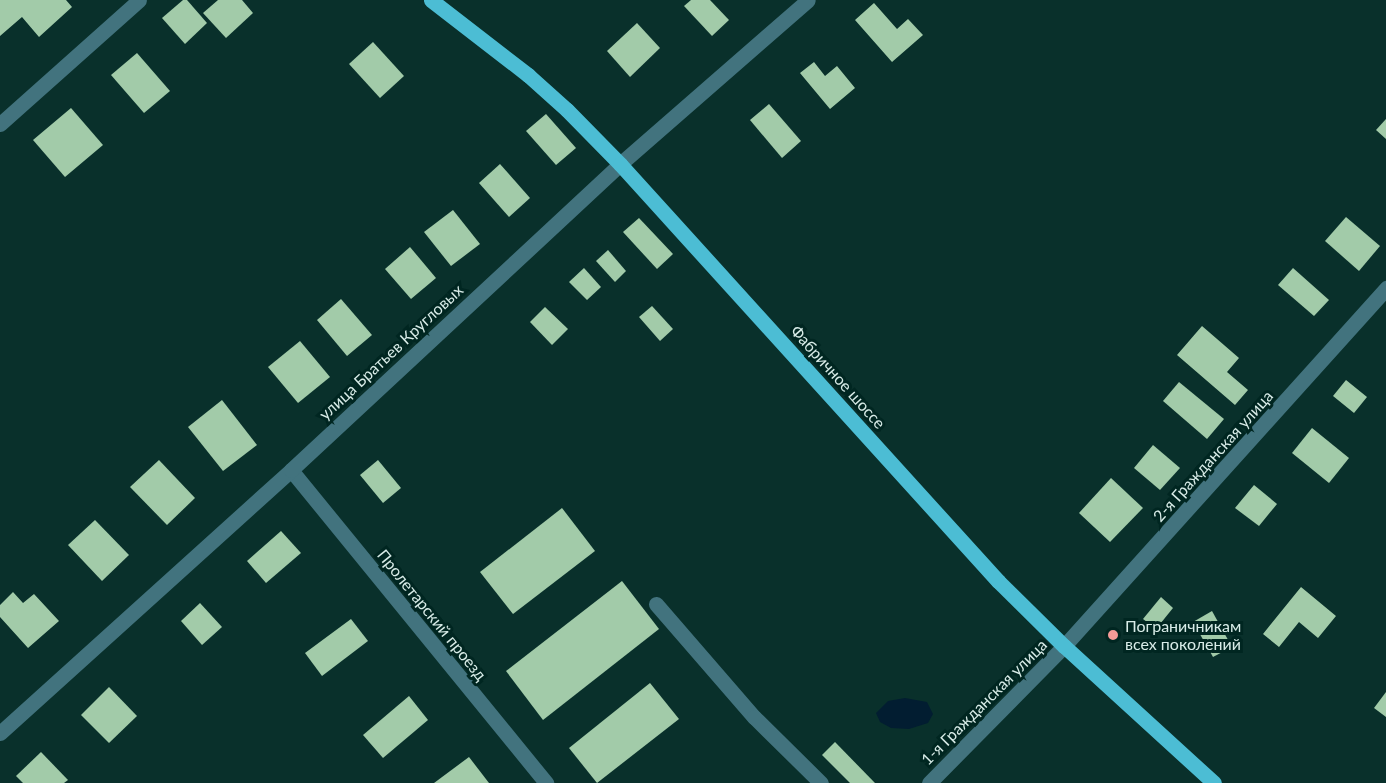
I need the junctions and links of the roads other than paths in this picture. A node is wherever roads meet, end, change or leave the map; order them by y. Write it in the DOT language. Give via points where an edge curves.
graph roads {
  1 [pos="139,0"];
  2 [pos="432,0"];
  3 [pos="808,0"];
  4 [pos="0,124"];
  5 [pos="620,164"];
  6 [pos="1386,288"];
  7 [pos="291,470"];
  8 [pos="656,604"];
  9 [pos="1065,646"];
  10 [pos="0,733"];
  11 [pos="546,783"];
  12 [pos="821,783"];
  13 [pos="929,783"];
  14 [pos="1214,783"];
  1 -- 4 [label="street"];
  2 -- 5 [label="main road, Фабричное шоссе" via="528,75"];
  3 -- 5 [label="street, улица Братьев Кругловых"];
  5 -- 7 [label="street, улица Братьев Кругловых"];
  5 -- 9 [label="main road, Фабричное шоссе" via="998,581"];
  6 -- 9 [label="street, 2-я Гражданская улица"];
  7 -- 10 [label="street, улица Братьев Кругловых"];
  7 -- 11 [label="street, Пролетарский проезд"];
  8 -- 12 [label="street" via="754,717"];
  9 -- 13 [label="street, 1-я Гражданская улица"];
  9 -- 14 [label="main road, Фабричное шоссе"];
}
